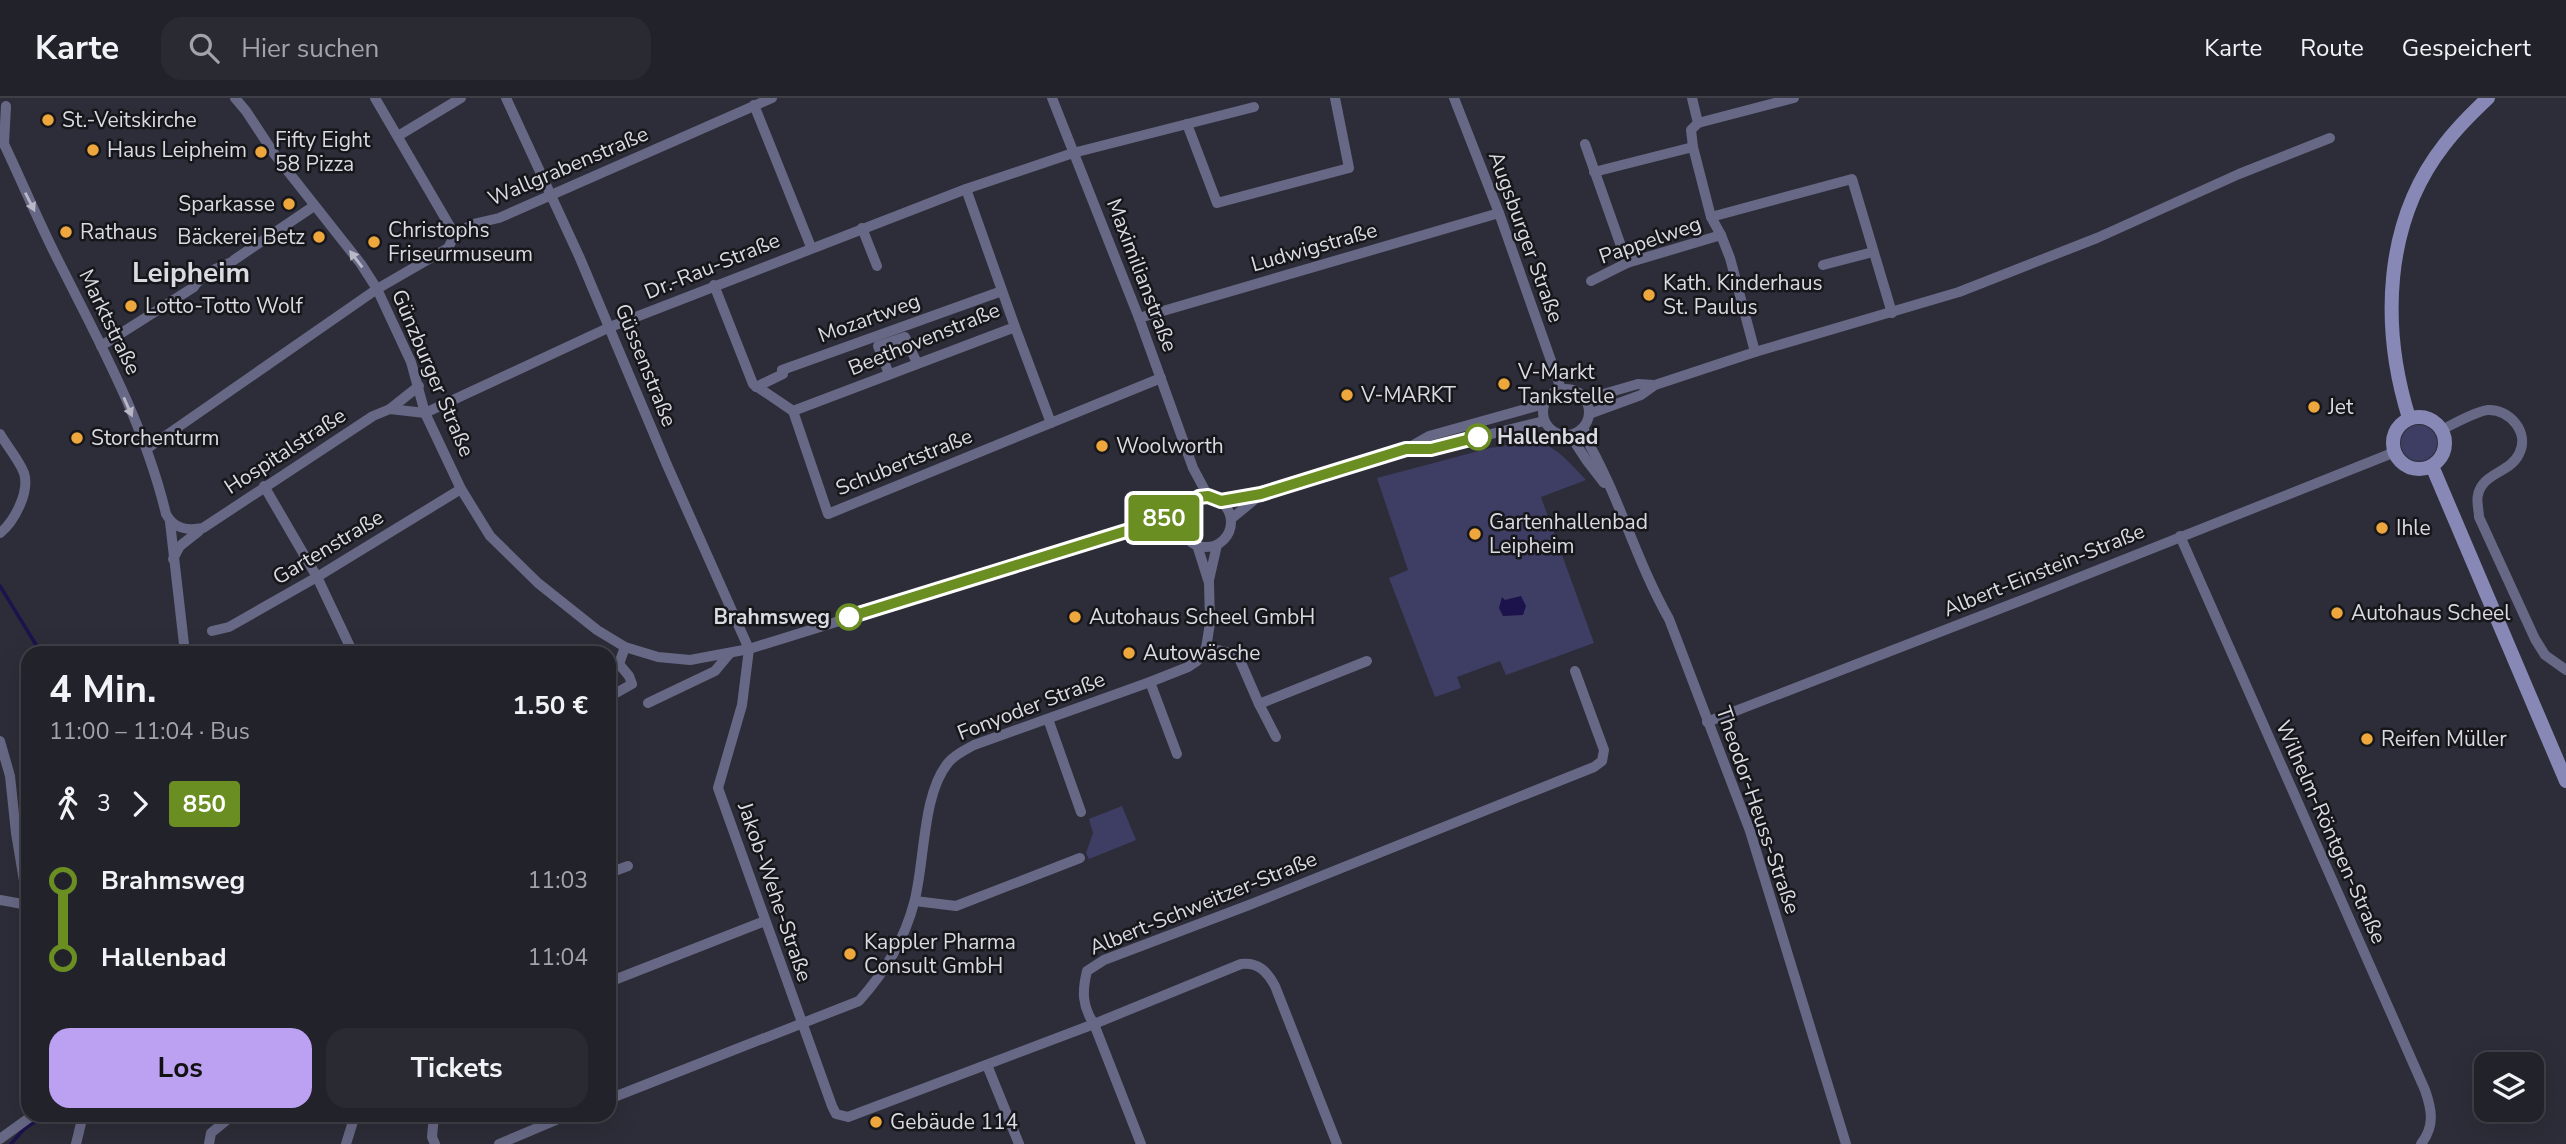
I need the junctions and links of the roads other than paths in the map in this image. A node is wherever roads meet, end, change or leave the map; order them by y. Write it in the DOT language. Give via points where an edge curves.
graph roads {
  1 [pos="17,98"];
  2 [pos="235,98"];
  3 [pos="375,98"];
  4 [pos="461,98"];
  5 [pos="506,98"];
  6 [pos="772,98"];
  7 [pos="1052,98"];
  8 [pos="1335,98"];
  9 [pos="1454,98"];
  10 [pos="1692,98"];
  11 [pos="1794,98"];
  12 [pos="2488,98"];
  13 [pos="754,105"];
  14 [pos="1254,107"];
  15 [pos="3,108"];
  16 [pos="1698,123"];
  17 [pos="1187,124"];
  18 [pos="398,135"];
  19 [pos="2330,138"];
  20 [pos="2,143"];
  21 [pos="1585,144"];
  22 [pos="1693,147"];
  23 [pos="1073,153"];
  24 [pos="1594,172"];
  25 [pos="966,189"];
  26 [pos="551,194"];
  27 [pos="314,206"];
  28 [pos="1499,213"];
  29 [pos="1711,217"];
  30 [pos="862,228"];
  31 [pos="455,235"];
  32 [pos="1721,235"];
  33 [pos="811,247"];
  34 [pos="1873,251"];
  35 [pos="234,260"];
  36 [pos="1627,263"];
  37 [pos="1823,265"];
  38 [pos="877,266"];
  39 [pos="1591,281"];
  40 [pos="714,285"];
  41 [pos="194,287"];
  42 [pos="377,289"];
  43 [pos="1002,291"];
  44 [pos="1892,313"];
  45 [pos="1139,318"];
  46 [pos="610,327"];
  47 [pos="1015,327"];
  48 [pos="102,346"];
  49 [pos="1755,352"];
  50 [pos="917,363"];
  51 [pos="888,374"];
  52 [pos="1161,378"];
  53 [pos="1655,385"];
  54 [pos="419,386"];
  55 [pos="756,387"];
  56 [pos="1561,389"];
  57 [pos="1586,399"];
  58 [pos="1544,404"];
  59 [pos="390,408"];
  60 [pos="793,411"];
  61 [pos="425,413"];
  62 [pos="1589,414"];
  63 [pos="2409,418"];
  64 [pos="1544,421"];
  65 [pos="1051,423"];
  66 [pos="1584,428"];
  67 [pos="2442,429"];
  68 [pos="0,434"];
  69 [pos="1570,435"];
  70 [pos="148,448"];
  71 [pos="1406,449"];
  72 [pos="2395,452"];
  73 [pos="2432,466"];
  74 [pos="1193,468"];
  75 [pos="264,486"];
  76 [pos="461,489"];
  77 [pos="1261,494"];
  78 [pos="1615,495"];
  79 [pos="1208,496"];
  80 [pos="1195,499"];
  81 [pos="1221,501"];
  82 [pos="1183,510"];
  83 [pos="1231,519"];
  84 [pos="175,525"];
  85 [pos="1139,527"];
  86 [pos="203,528"];
  87 [pos="1183,532"];
  88 [pos="0,533"];
  89 [pos="2180,536"];
  90 [pos="1197,545"];
  91 [pos="1217,545"];
  92 [pos="173,559"];
  93 [pos="317,577"];
  94 [pos="1209,583"];
  95 [pos="212,631"];
  96 [pos="185,646"];
  97 [pos="350,646"];
  98 [pos="625,647"];
  99 [pos="1206,648"];
  100 [pos="749,649"];
  101 [pos="730,653"];
  102 [pos="1367,661"];
  103 [pos="2566,670"];
  104 [pos="1575,671"];
  105 [pos="1150,682"];
  106 [pos="616,693"];
  107 [pos="648,703"];
  108 [pos="1259,704"];
  109 [pos="1048,719"];
  110 [pos="1707,722"];
  111 [pos="1276,737"];
  112 [pos="0,741"];
  113 [pos="1177,754"];
  114 [pos="2566,780"];
  115 [pos="1081,811"];
  116 [pos="1080,858"];
  117 [pos="21,863"];
  118 [pos="628,866"];
  119 [pos="616,870"];
  120 [pos="0,900"];
  121 [pos="915,901"];
  122 [pos="21,904"];
  123 [pos="765,921"];
  124 [pos="616,979"];
  125 [pos="801,1024"];
  126 [pos="1094,1024"];
  127 [pos="987,1065"];
  128 [pos="616,1096"];
  129 [pos="23,1122"];
  130 [pos="81,1122"];
  131 [pos="224,1122"];
  132 [pos="353,1122"];
  133 [pos="433,1122"];
  134 [pos="551,1122"];
  135 [pos="0,1139"];
  136 [pos="76,1144"];
  137 [pos="209,1144"];
  138 [pos="346,1144"];
  139 [pos="435,1144"];
  140 [pos="499,1144"];
  141 [pos="1019,1144"];
  142 [pos="1141,1144"];
  143 [pos="1337,1144"];
  144 [pos="1846,1144"];
  145 [pos="2421,1144"];
  1 -- 15 [label="street"];
  2 -- 27 [label="street, Günzburger Straße"];
  3 -- 18 [label="street"];
  4 -- 18 [label="street"];
  5 -- 26 [label="street, Güssenstraße"];
  6 -- 13 [label="street, Wallgrabenstraße"];
  7 -- 23 [label="street, Maximilianstraße"];
  8 -- 17 [label="street" via="1349,167 1217,203"];
  9 -- 28 [label="street, Augsburger Straße"];
  10 -- 16 [label="street"];
  11 -- 16 [label="street"];
  12 -- 63 [label="main road" via="2442,147 2407,217 2391,284 2390,312 2393,354"];
  13 -- 26 [label="street, Wallgrabenstraße"];
  13 -- 33 [label="street"];
  14 -- 17 [label="street, Dr.-Rau-Straße"];
  15 -- 20 [label="street, Marktstraße"];
  16 -- 22 [label="street" via="1691,130"];
  17 -- 23 [label="street, Dr.-Rau-Straße"];
  18 -- 31 [label="street"];
  19 -- 44 [label="street" via="2023,269"];
  20 -- 48 [label="street, Marktstraße, one-way"];
  21 -- 24 [label="street"];
  22 -- 24 [label="street"];
  22 -- 29 [label="street"];
  23 -- 25 [label="street, Dr.-Rau-Straße"];
  23 -- 45 [label="street, Maximilianstraße"];
  24 -- 36 [label="street"];
  25 -- 30 [label="street, Dr.-Rau-Straße"];
  25 -- 43 [label="street, Beethovenstraße"];
  26 -- 31 [label="street, Wallgrabenstraße"];
  26 -- 46 [label="street, Güssenstraße"];
  27 -- 35 [label="street"];
  42 -- 27 [label="street, Günzburger Straße, one-way"];
  28 -- 45 [label="street, Ludwigstraße"];
  28 -- 56 [label="street, Augsburger Straße"];
  29 -- 32 [label="street"];
  29 -- 34 [label="street" via="1852,179"];
  30 -- 33 [label="street, Dr.-Rau-Straße"];
  30 -- 38 [label="street"];
  31 -- 42 [label="street, Wallgrabenstraße" via="449,248"];
  32 -- 36 [label="street, Pappelweg"];
  32 -- 49 [label="street"];
  33 -- 40 [label="street, Dr.-Rau-Straße"];
  34 -- 37 [label="street"];
  34 -- 44 [label="street"];
  35 -- 41 [label="street" via="213,269"];
  36 -- 39 [label="street, Pappelweg"];
  40 -- 46 [label="street, Dr.-Rau-Straße"];
  40 -- 55 [label="street"];
  41 -- 48 [label="street"];
  42 -- 54 [label="street, Günzburger Straße" via="399,331"];
  42 -- 70 [label="street, Wallgrabenstraße"];
  43 -- 47 [label="street, Beethovenstraße"];
  43 -- 55 [label="street, Mozartweg" via="782,370 783,374"];
  44 -- 49 [label="street"];
  45 -- 52 [label="street, Maximilianstraße"];
  46 -- 61 [label="street, Dr.-Rau-Straße"];
  46 -- 100 [label="street, Güssenstraße"];
  47 -- 50 [label="street, Beethovenstraße"];
  47 -- 65 [label="street"];
  48 -- 70 [label="street, Marktstraße, one-way"];
  49 -- 53 [label="street"];
  50 -- 51 [label="street, Beethovenstraße"];
  50 -- 51 [label="street" via="905,337 878,346"];
  51 -- 60 [label="street, Beethovenstraße"];
  52 -- 65 [label="street, Schubertstraße"];
  52 -- 74 [label="street, Maximilianstraße"];
  53 -- 57 [label="street" via="1638,384"];
  53 -- 62 [label="street" via="1641,395"];
  54 -- 59 [label="street, Hospitalstraße"];
  54 -- 61 [label="street, Günzburger Straße"];
  55 -- 60 [label="street"];
  56 -- 57 [label="street" via="1575,390"];
  56 -- 58 [label="street" via="1550,394"];
  57 -- 62 [label="street"];
  58 -- 64 [label="street"];
  58 -- 71 [label="street" via="1429,436"];
  59 -- 61 [label="street"];
  59 -- 75 [label="street, Hospitalstraße"];
  60 -- 65 [label="street, Schubertstraße" via="828,514"];
  61 -- 76 [label="street, Günzburger Straße"];
  62 -- 66 [label="street"];
  63 -- 67 [label="main road" via="2429,418"];
  63 -- 72 [label="main road" via="2394,435"];
  64 -- 69 [label="street" via="1555,433"];
  64 -- 71 [label="street" via="1431,449"];
  66 -- 69 [label="street"];
  66 -- 78 [label="street, Theodor-Heuss-Straße"];
  67 -- 73 [label="main road" via="2446,446"];
  67 -- 103 [label="street" via="2487,410 2506,413 2519,426 2520,453 2486,480 2477,495 2479,517 2535,639 2545,655"];
  68 -- 88 [label="street" via="24,473 25,489 10,525"];
  69 -- 78 [label="street, Theodor-Heuss-Straße"];
  70 -- 84 [label="street, Marktstraße"];
  71 -- 77 [label="street"];
  72 -- 73 [label="main road" via="2406,466"];
  72 -- 89 [label="street, Albert-Einstein-Straße"];
  73 -- 114 [label="main road"];
  74 -- 79 [label="street, Maximilianstraße"];
  74 -- 80 [label="street, Maximilianstraße"];
  75 -- 86 [label="street, Hospitalstraße"];
  75 -- 93 [label="street"];
  76 -- 93 [label="street, Gartenstraße"];
  76 -- 98 [label="street, Günzburger Straße" via="489,536 535,581"];
  77 -- 81 [label="street"];
  77 -- 83 [label="street"];
  78 -- 110 [label="street, Theodor-Heuss-Straße"];
  79 -- 80 [label="street"];
  79 -- 81 [label="street"];
  80 -- 82 [label="street"];
  81 -- 83 [label="street"];
  82 -- 85 [label="street, Günzburger Straße"];
  82 -- 87 [label="street"];
  83 -- 91 [label="street" via="1227,535"];
  84 -- 86 [label="street"];
  84 -- 92 [label="street, Marktstraße"];
  85 -- 87 [label="street, Günzburger Straße"];
  85 -- 100 [label="street, Günzburger Straße"];
  86 -- 92 [label="street, Hospitalstraße" via="180,546"];
  87 -- 90 [label="street"];
  89 -- 110 [label="street, Albert-Einstein-Straße"];
  89 -- 145 [label="street, Wilhelm-Röntgen-Straße" via="2432,1109 2430,1132"];
  90 -- 91 [label="street"];
  90 -- 94 [label="street"];
  91 -- 94 [label="street"];
  92 -- 96 [label="street, Marktstraße"];
  93 -- 95 [label="street, Gartenstraße" via="229,627"];
  93 -- 97 [label="street"];
  94 -- 99 [label="street"];
  98 -- 101 [label="street, Günzburger Straße" via="690,660"];
  98 -- 106 [label="street" via="620,664 632,684"];
  99 -- 105 [label="street, Fonyoder Straße" via="1188,667"];
  99 -- 108 [label="street" via="1240,659"];
  100 -- 101 [label="street, Günzburger Straße"];
  100 -- 123 [label="street, Jakob-Wehe-Straße" via="742,705 718,788"];
  101 -- 107 [label="street" via="715,671"];
  102 -- 108 [label="street"];
  104 -- 126 [label="street, Albert-Schweitzer-Straße" via="1604,750 1602,761 1594,767 1104,960 1087,971 1083,986 1085,1010"];
  105 -- 109 [label="street, Fonyoder Straße"];
  105 -- 113 [label="street"];
  108 -- 111 [label="street"];
  109 -- 115 [label="street"];
  109 -- 121 [label="street, Fonyoder Straße" via="974,745 949,761 932,796"];
  110 -- 144 [label="street, Theodor-Heuss-Straße" via="1749,831"];
  112 -- 117 [label="street" via="10,776"];
  116 -- 121 [label="street" via="956,906"];
  118 -- 119 [label="street"];
  120 -- 122 [label="street"];
  121 -- 125 [label="street, Fonyoder Straße" via="893,957 859,1001"];
  123 -- 124 [label="street"];
  123 -- 125 [label="street, Jakob-Wehe-Straße"];
  125 -- 127 [label="street" via="836,1114 848,1117"];
  125 -- 128 [label="street, Fonyoder Straße"];
  126 -- 127 [label="street"];
  126 -- 142 [label="street"];
  126 -- 143 [label="street" via="1241,964 1258,965 1275,986"];
  127 -- 141 [label="street"];
  129 -- 135 [label="street"];
  130 -- 136 [label="street"];
  131 -- 137 [label="street" via="211,1133"];
  132 -- 138 [label="street"];
  133 -- 139 [label="street"];
  134 -- 140 [label="street"];
}
